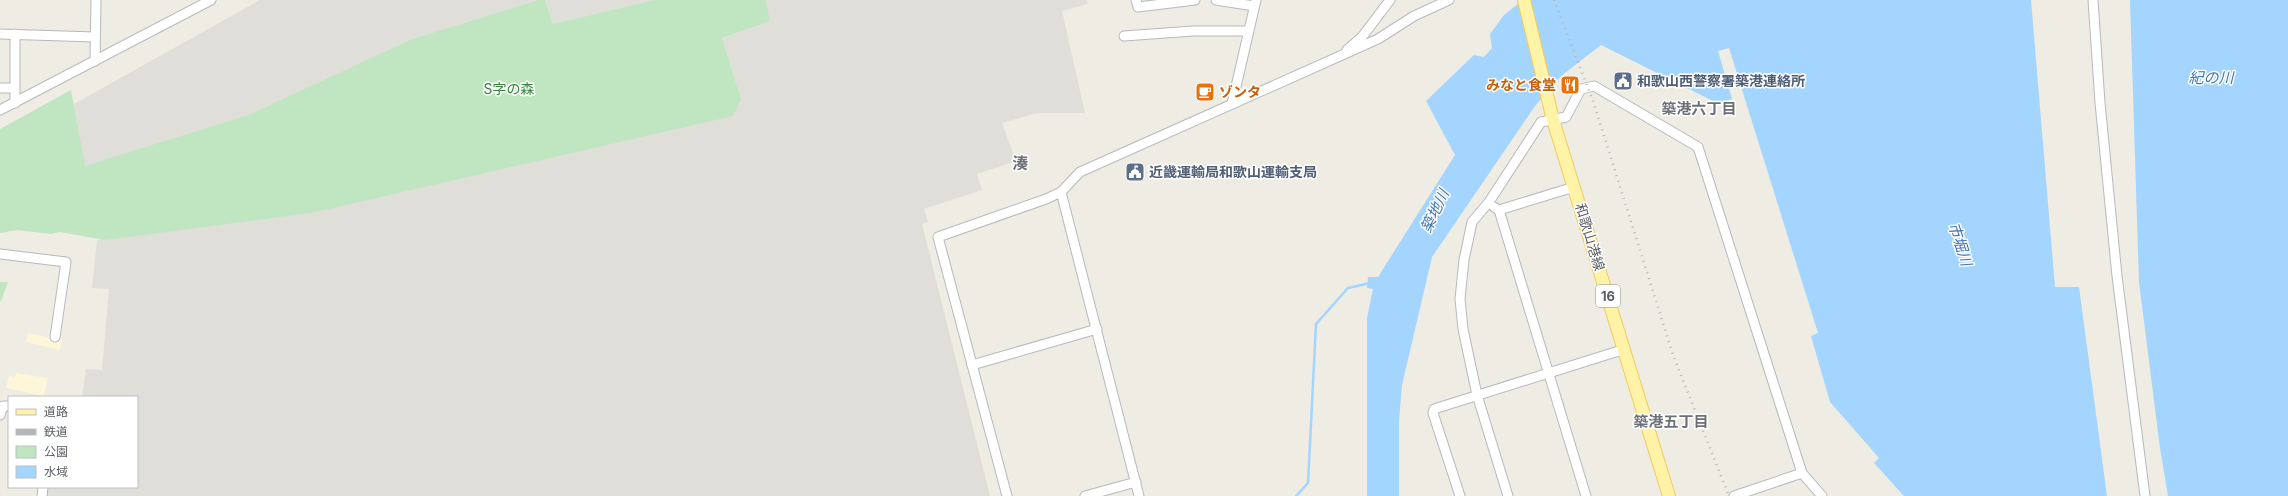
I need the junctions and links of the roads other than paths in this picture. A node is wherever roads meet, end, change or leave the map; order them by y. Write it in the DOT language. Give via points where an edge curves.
graph roads {
  1 [pos="96,0"];
  2 [pos="211,0"];
  3 [pos="1136,0"];
  4 [pos="1195,0"];
  5 [pos="1216,0"];
  6 [pos="1390,0"];
  7 [pos="1449,0"];
  8 [pos="1524,0"];
  9 [pos="2093,0"];
  10 [pos="1171,2"];
  11 [pos="1255,2"];
  12 [pos="1248,31"];
  13 [pos="0,34"];
  14 [pos="15,34"];
  15 [pos="1124,36"];
  16 [pos="95,37"];
  17 [pos="1340,56"];
  18 [pos="95,61"];
  19 [pos="0,88"];
  20 [pos="14,88"];
  21 [pos="15,103"];
  22 [pos="1232,104"];
  23 [pos="0,110"];
  24 [pos="1553,120"];
  25 [pos="1574,187"];
  26 [pos="1061,192"];
  27 [pos="1489,202"];
  28 [pos="1499,210"];
  29 [pos="0,254"];
  30 [pos="1097,329"];
  31 [pos="55,337"];
  32 [pos="1625,349"];
  33 [pos="972,365"];
  34 [pos="1548,372"];
  35 [pos="1477,395"];
  36 [pos="8,406"];
  37 [pos="0,416"];
  38 [pos="1802,473"];
  39 [pos="1136,482"];
  40 [pos="1007,496"];
  41 [pos="1085,496"];
  42 [pos="1139,496"];
  43 [pos="1460,496"];
  44 [pos="1508,496"];
  45 [pos="1586,496"];
  46 [pos="1669,496"];
  47 [pos="1734,496"];
  48 [pos="1822,496"];
  49 [pos="2145,496"];
  1 -- 16 [label="street"];
  2 -- 18 [label="street"];
  3 -- 10 [label="street" via="1138,7"];
  4 -- 10 [label="street"];
  5 -- 11 [label="street"];
  6 -- 17 [label="street" via="1362,37"];
  7 -- 17 [label="street" via="1414,16 1378,39"];
  8 -- 24 [label="main road, 和歌山港線 / 16"];
  9 -- 49 [label="street" via="2117,276"];
  11 -- 12 [label="street"];
  12 -- 15 [label="street" via="1193,30"];
  12 -- 22 [label="street"];
  13 -- 14 [label="street"];
  14 -- 16 [label="street"];
  14 -- 20 [label="street"];
  16 -- 18 [label="street"];
  17 -- 22 [label="street"];
  18 -- 21 [label="street"];
  19 -- 20 [label="street"];
  20 -- 21 [label="street"];
  21 -- 23 [label="street"];
  22 -- 26 [label="street" via="1080,172"];
  24 -- 25 [label="main road, 和歌山港線 / 16"];
  24 -- 27 [label="street" via="1541,122"];
  24 -- 38 [label="street" via="1566,117 1581,88 1594,86 1698,146"];
  25 -- 28 [label="street"];
  25 -- 32 [label="main road, 和歌山港線 / 16"];
  26 -- 30 [label="street"];
  26 -- 33 [label="street" via="1046,200 938,237"];
  27 -- 28 [label="street"];
  27 -- 35 [label="street" via="1472,222 1464,260 1460,299 1463,329"];
  28 -- 34 [label="street"];
  29 -- 31 [label="street" via="66,262"];
  30 -- 33 [label="street"];
  30 -- 39 [label="street"];
  32 -- 34 [label="street"];
  32 -- 46 [label="main road, 和歌山港線 / 16"];
  33 -- 40 [label="street"];
  34 -- 35 [label="street"];
  34 -- 45 [label="street"];
  35 -- 43 [label="street" via="1434,409 1433,413"];
  35 -- 44 [label="street"];
  36 -- 37 [label="street" via="3,406"];
  38 -- 47 [label="street"];
  38 -- 48 [label="street"];
  39 -- 41 [label="street"];
  39 -- 42 [label="street"];
}
